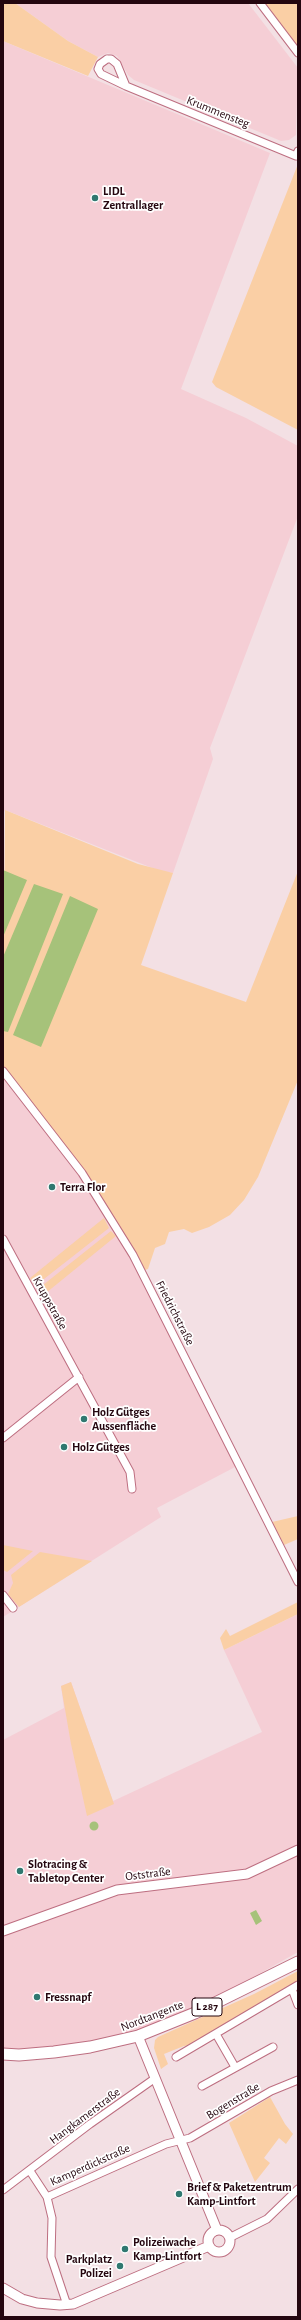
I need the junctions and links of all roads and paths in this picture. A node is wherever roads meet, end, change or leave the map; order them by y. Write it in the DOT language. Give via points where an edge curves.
graph roads {
  1 [pos="260,3"];
  2 [pos="298,53"];
  3 [pos="126,86"];
  4 [pos="298,151"];
  5 [pos="3,1072"];
  6 [pos="3,1239"];
  7 [pos="79,1377"];
  8 [pos="3,1438"];
  9 [pos="132,1489"];
  10 [pos="298,1582"];
  11 [pos="3,1594"];
  12 [pos="13,1608"];
  13 [pos="298,1850"];
  14 [pos="3,1931"];
  15 [pos="298,1962"];
  16 [pos="295,1987"];
  17 [pos="298,2005"];
  18 [pos="216,2034"];
  19 [pos="138,2036"];
  20 [pos="273,2047"];
  21 [pos="3,2054"];
  22 [pos="176,2057"];
  23 [pos="235,2067"];
  24 [pos="154,2079"];
  25 [pos="298,2080"];
  26 [pos="202,2086"];
  27 [pos="179,2141"];
  28 [pos="30,2171"];
  29 [pos="298,2189"];
  30 [pos="3,2190"];
  31 [pos="47,2197"];
  32 [pos="217,2230"];
  33 [pos="229,2238"];
  34 [pos="209,2246"];
  35 [pos="3,2288"];
  36 [pos="68,2305"];
  1 -- 2 [label="street"];
  3 -- 4 [label="street, Krummensteg" via="296,156"];
  5 -- 10 [label="street, Friedrichstraße" via="82,1173 133,1255"];
  6 -- 7 [label="street, Kruppstraße"];
  7 -- 8 [label="street"];
  7 -- 9 [label="street, Kruppstraße" via="130,1472"];
  11 -- 12 [label="street"];
  13 -- 14 [label="street, Oststraße" via="247,1874 117,1890"];
  15 -- 19 [label="main road, Nordtangente / L 287" via="195,2013"];
  16 -- 17 [label="street"];
  16 -- 18 [label="street"];
  18 -- 22 [label="street"];
  18 -- 23 [label="street"];
  19 -- 21 [label="main road, Nordtangente / L 287" via="54,2052"];
  19 -- 24 [label="street"];
  20 -- 23 [label="street"];
  23 -- 26 [label="street"];
  24 -- 27 [label="street"];
  24 -- 28 [label="street, Hangkamerstraße"];
  25 -- 27 [label="street, Bogenstraße" via="270,2091 205,2130"];
  27 -- 31 [label="street, Kamperdickstraße" via="159,2147"];
  27 -- 32 [label="street"];
  28 -- 30 [label="street, Hangkamerstraße"];
  28 -- 31 [label="street"];
  29 -- 33 [label="street" via="267,2219"];
  31 -- 36 [label="street, Kamperdickstraße" via="52,2218 51,2257"];
  32 -- 33 [label="street" via="224,2232"];
  32 -- 34 [label="street" via="210,2236"];
  33 -- 34 [label="street" via="227,2248 221,2252"];
  34 -- 36 [label="street" via="88,2299"];
  35 -- 36 [label="street" via="31,2302"];
}
